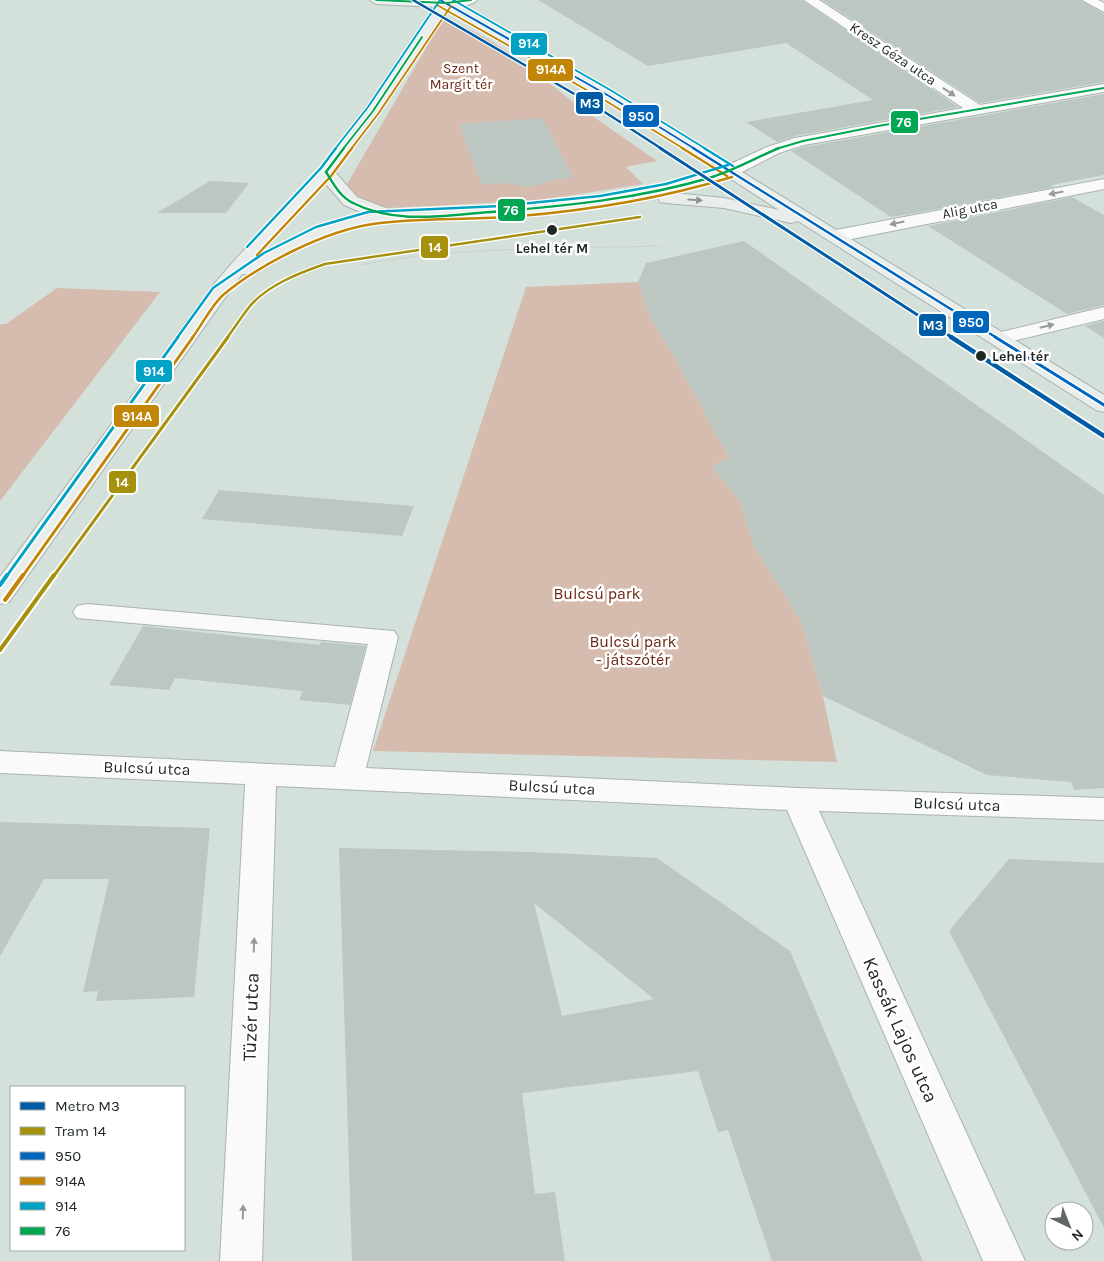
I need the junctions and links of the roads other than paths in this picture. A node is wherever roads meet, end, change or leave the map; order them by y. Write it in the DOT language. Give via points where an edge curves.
graph roads {
  1 [pos="370,0"];
  2 [pos="376,0"];
  3 [pos="471,0"];
  4 [pos="810,0"];
  5 [pos="1088,0"];
  6 [pos="443,2"];
  7 [pos="1104,8"];
  8 [pos="422,37"];
  9 [pos="1104,88"];
  10 [pos="975,109"];
  11 [pos="730,171"];
  12 [pos="326,172"];
  13 [pos="1104,184"];
  14 [pos="629,196"];
  15 [pos="393,215"];
  16 [pos="828,232"];
  17 [pos="218,292"];
  18 [pos="1104,313"];
  19 [pos="1000,338"];
  20 [pos="1104,404"];
  21 [pos="0,596"];
  22 [pos="87,612"];
  23 [pos="0,762"];
  24 [pos="261,773"];
  25 [pos="348,777"];
  26 [pos="798,799"];
  27 [pos="1104,809"];
  28 [pos="241,1261"];
  29 [pos="1004,1261"];
  1 -- 8 [label="main road" via="402,12"];
  2 -- 6 [label="main road"];
  3 -- 6 [label="street"];
  4 -- 10 [label="street, Kresz Géza utca, one-way"];
  5 -- 7 [label="street"];
  6 -- 8 [label="main road"];
  6 -- 11 [label="main road" via="609,96"];
  8 -- 12 [label="main road"];
  9 -- 10 [label="street"];
  10 -- 11 [label="street" via="801,140"];
  11 -- 14 [label="main road" via="690,184"];
  11 -- 16 [label="main road"];
  12 -- 15 [label="main road" via="342,196 352,203"];
  12 -- 17 [label="main road" via="238,266"];
  13 -- 16 [label="street, Alig utca, one-way"];
  14 -- 15 [label="main road" via="510,211"];
  14 -- 16 [label="main road, one-way" via="724,203 760,210"];
  15 -- 17 [label="main road" via="335,226 290,244"];
  16 -- 19 [label="main road"];
  17 -- 21 [label="main road"];
  19 -- 18 [label="street, one-way"];
  19 -- 20 [label="main road"];
  22 -- 25 [label="street" via="384,637"];
  23 -- 24 [label="street, Bulcsú utca"];
  24 -- 25 [label="street, Bulcsú utca"];
  28 -- 24 [label="street, Tüzér utca, one-way"];
  25 -- 26 [label="street, Bulcsú utca"];
  26 -- 27 [label="street, Bulcsú utca"];
  26 -- 29 [label="street, Kassák Lajos utca"];
}
